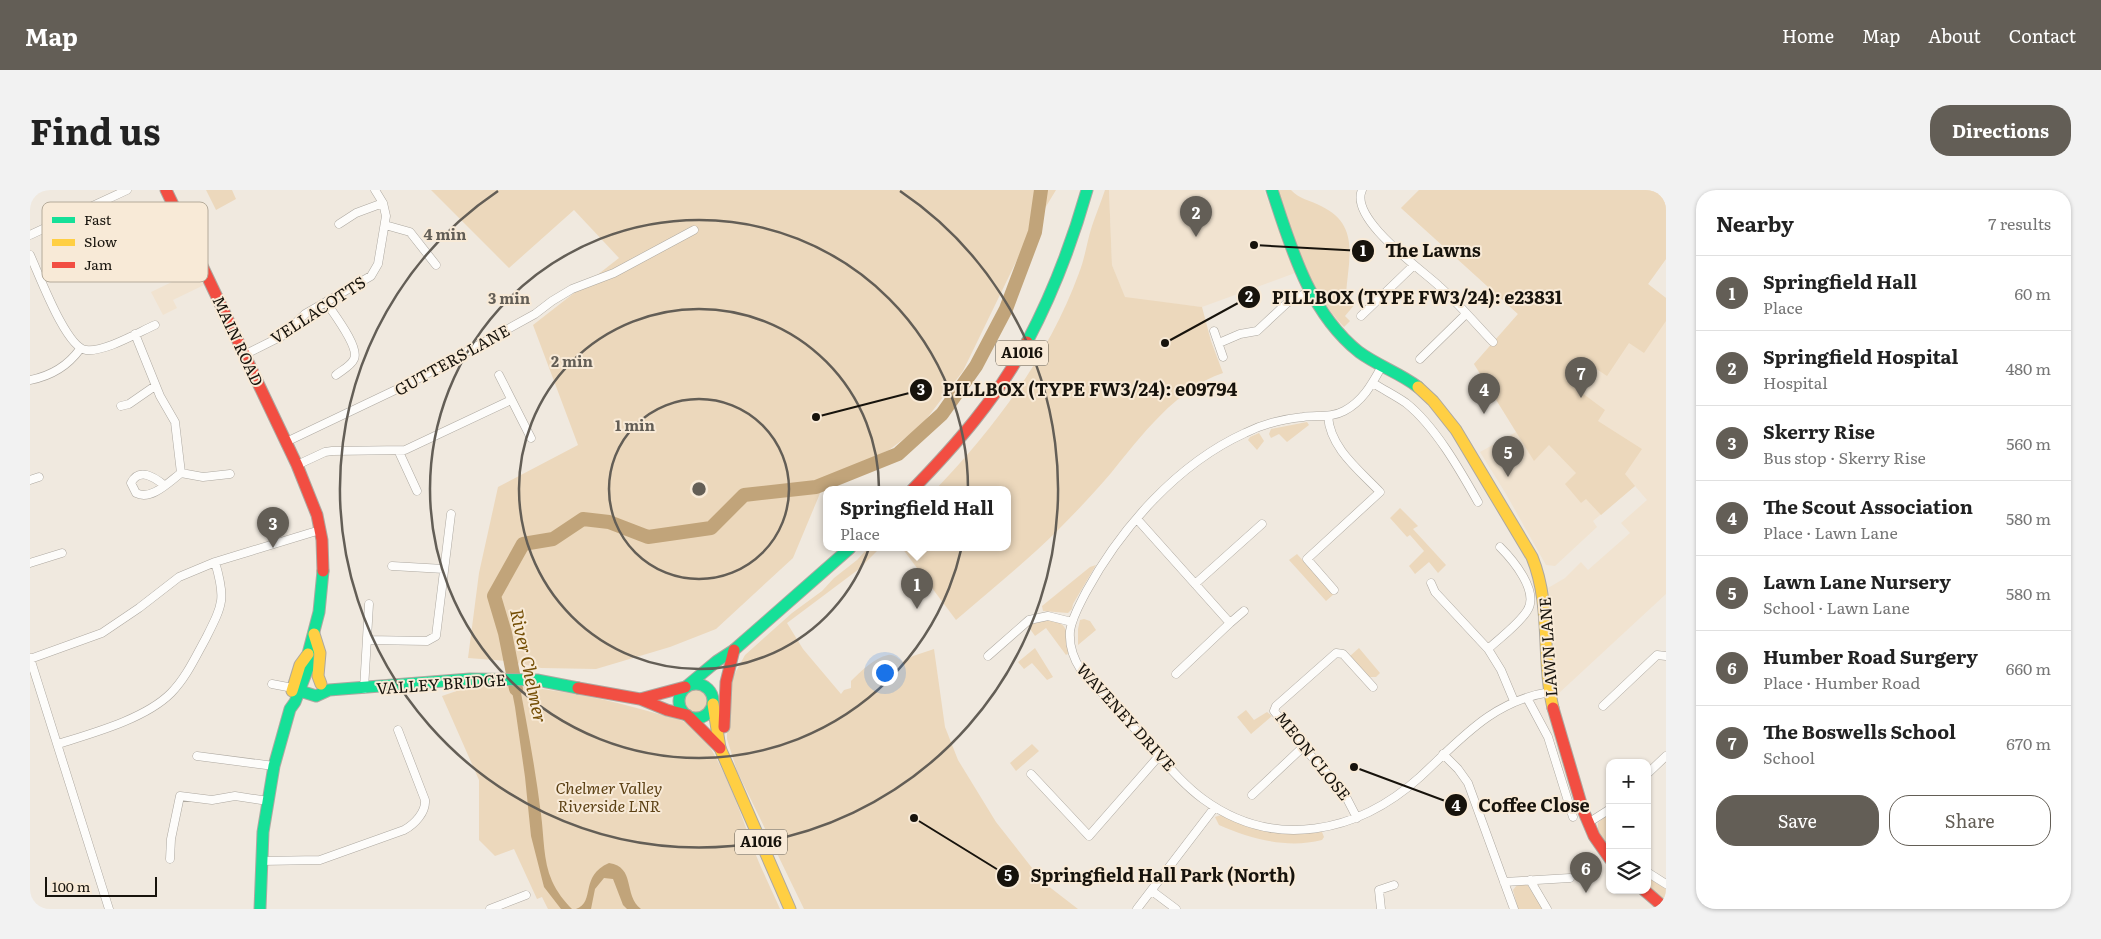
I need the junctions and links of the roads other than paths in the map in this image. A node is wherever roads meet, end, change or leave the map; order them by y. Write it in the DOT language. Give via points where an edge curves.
graph roads {
  1 [pos="127,190"];
  2 [pos="166,190"];
  3 [pos="375,190"];
  4 [pos="1087,190"];
  5 [pos="1272,190"];
  6 [pos="1362,190"];
  7 [pos="101,202"];
  8 [pos="172,202"];
  9 [pos="383,203"];
  10 [pos="339,224"];
  11 [pos="385,225"];
  12 [pos="42,229"];
  13 [pos="694,230"];
  14 [pos="30,235"];
  15 [pos="30,255"];
  16 [pos="436,265"];
  17 [pos="1414,265"];
  18 [pos="208,279"];
  19 [pos="42,281"];
  20 [pos="42,282"];
  21 [pos="1310,291"];
  22 [pos="326,302"];
  23 [pos="1466,314"];
  24 [pos="1361,316"];
  25 [pos="155,325"];
  26 [pos="1214,332"];
  27 [pos="135,334"];
  28 [pos="1493,342"];
  29 [pos="1219,343"];
  30 [pos="80,349"];
  31 [pos="244,355"];
  32 [pos="1223,357"];
  33 [pos="1420,359"];
  34 [pos="1382,366"];
  35 [pos="336,375"];
  36 [pos="500,375"];
  37 [pos="30,380"];
  38 [pos="1373,383"];
  39 [pos="155,386"];
  40 [pos="512,400"];
  41 [pos="121,406"];
  42 [pos="1328,416"];
  43 [pos="530,438"];
  44 [pos="286,442"];
  45 [pos="399,452"];
  46 [pos="296,465"];
  47 [pos="181,473"];
  48 [pos="230,474"];
  49 [pos="38,477"];
  50 [pos="30,480"];
  51 [pos="164,485"];
  52 [pos="916,486"];
  53 [pos="417,490"];
  54 [pos="1478,502"];
  55 [pos="451,514"];
  56 [pos="1137,519"];
  57 [pos="1262,524"];
  58 [pos="320,530"];
  59 [pos="1500,547"];
  60 [pos="847,551"];
  61 [pos="62,553"];
  62 [pos="215,562"];
  63 [pos="30,563"];
  64 [pos="392,566"];
  65 [pos="444,569"];
  66 [pos="1431,583"];
  67 [pos="1195,584"];
  68 [pos="1334,590"];
  69 [pos="369,604"];
  70 [pos="1244,611"];
  71 [pos="1072,622"];
  72 [pos="1230,623"];
  73 [pos="314,634"];
  74 [pos="367,640"];
  75 [pos="1488,649"];
  76 [pos="734,650"];
  77 [pos="988,656"];
  78 [pos="1666,656"];
  79 [pos="30,659"];
  80 [pos="1176,674"];
  81 [pos="272,684"];
  82 [pos="686,686"];
  83 [pos="298,687"];
  84 [pos="325,687"];
  85 [pos="1373,687"];
  86 [pos="364,689"];
  87 [pos="1550,692"];
  88 [pos="1527,698"];
  89 [pos="640,699"];
  90 [pos="713,700"];
  91 [pos="1514,702"];
  92 [pos="1603,706"];
  93 [pos="688,716"];
  94 [pos="398,730"];
  95 [pos="58,744"];
  96 [pos="1302,747"];
  97 [pos="720,748"];
  98 [pos="1443,754"];
  99 [pos="197,756"];
  100 [pos="1159,756"];
  101 [pos="1664,762"];
  102 [pos="274,766"];
  103 [pos="1651,771"];
  104 [pos="1031,774"];
  105 [pos="731,775"];
  106 [pos="1252,795"];
  107 [pos="268,801"];
  108 [pos="1215,807"];
  109 [pos="1606,811"];
  110 [pos="1573,817"];
  111 [pos="1357,818"];
  112 [pos="1588,822"];
  113 [pos="1606,853"];
  114 [pos="170,859"];
  115 [pos="261,861"];
  116 [pos="1651,875"];
  117 [pos="1570,878"];
  118 [pos="1530,880"];
  119 [pos="1504,882"];
  120 [pos="1666,884"];
  121 [pos="1394,885"];
  122 [pos="1152,890"];
  123 [pos="1649,894"];
  124 [pos="526,895"];
  125 [pos="109,909"];
  126 [pos="260,909"];
  127 [pos="490,909"];
  128 [pos="790,909"];
  129 [pos="1137,909"];
  130 [pos="1176,909"];
  131 [pos="1381,909"];
  132 [pos="1514,909"];
  133 [pos="1547,909"];
  134 [pos="1666,909"];
  1 -- 7 [label="street"];
  2 -- 8 [label="main road, MAIN ROAD"];
  3 -- 9 [label="street, VELLACOTTS"];
  4 -- 52 [label="main road, A1016" via="1058,282 1018,360 969,430"];
  5 -- 21 [label="main road, LAWN LANE"];
  6 -- 17 [label="street" via="1362,204 1372,224"];
  9 -- 10 [label="street" via="356,213"];
  9 -- 11 [label="street, VELLACOTTS"];
  11 -- 16 [label="street" via="410,232"];
  11 -- 22 [label="street, VELLACOTTS" via="375,271 366,280"];
  12 -- 14 [label="street"];
  13 -- 44 [label="street, GUTTERS LANE" via="614,273 572,289 535,314 410,383"];
  15 -- 19 [label="street"];
  17 -- 23 [label="street"];
  17 -- 24 [label="street"];
  18 -- 31 [label="main road, MAIN ROAD"];
  20 -- 30 [label="street" via="67,335"];
  21 -- 29 [label="street" via="1274,314 1262,328"];
  21 -- 34 [label="main road, LAWN LANE" via="1338,331 1361,353"];
  22 -- 31 [label="street, VELLACOTTS" via="305,314 282,336"];
  22 -- 35 [label="street" via="353,345 355,354 353,361"];
  23 -- 28 [label="street"];
  23 -- 33 [label="street"];
  25 -- 27 [label="street"];
  26 -- 29 [label="street"];
  27 -- 30 [label="street" via="102,348"];
  27 -- 39 [label="street"];
  29 -- 32 [label="street"];
  30 -- 37 [label="street" via="64,366"];
  31 -- 44 [label="main road, MAIN ROAD"];
  34 -- 38 [label="street, WAVENEY DRIVE"];
  34 -- 87 [label="main road, LAWN LANE" via="1412,382 1438,406 1531,555 1545,593"];
  36 -- 40 [label="street"];
  38 -- 42 [label="street, WAVENEY DRIVE" via="1352,407"];
  38 -- 54 [label="street" via="1405,403 1424,422"];
  39 -- 41 [label="street"];
  39 -- 47 [label="street" via="175,422"];
  40 -- 43 [label="street"];
  40 -- 45 [label="street"];
  42 -- 56 [label="street, WAVENEY DRIVE" via="1285,420 1237,436 1189,468"];
  42 -- 68 [label="street" via="1336,445 1380,492 1307,559"];
  44 -- 46 [label="main road, MAIN ROAD"];
  45 -- 46 [label="street" via="332,451"];
  45 -- 53 [label="street"];
  46 -- 58 [label="main road, MAIN ROAD" via="312,500"];
  47 -- 48 [label="street" via="203,478"];
  47 -- 51 [label="street"];
  49 -- 50 [label="street"];
  55 -- 65 [label="street"];
  56 -- 67 [label="street"];
  56 -- 71 [label="street, WAVENEY DRIVE" via="1101,567"];
  57 -- 67 [label="street"];
  58 -- 62 [label="street"];
  58 -- 73 [label="main road, MAIN ROAD" via="323,577"];
  59 -- 75 [label="street, LAWN LANE" via="1522,574 1530,605"];
  60 -- 76 [label="main road, A1016"];
  61 -- 63 [label="street"];
  62 -- 79 [label="street" via="179,577 102,633"];
  62 -- 95 [label="street" via="222,584 220,607 202,646 177,686 164,699 128,720"];
  64 -- 65 [label="street"];
  65 -- 74 [label="street" via="434,639"];
  66 -- 75 [label="street" via="1434,592"];
  67 -- 72 [label="street"];
  69 -- 74 [label="street"];
  70 -- 72 [label="street"];
  71 -- 77 [label="street" via="1038,616"];
  71 -- 100 [label="street, WAVENEY DRIVE" via="1070,640 1075,661"];
  72 -- 80 [label="street"];
  73 -- 83 [label="main road" via="308,668"];
  73 -- 84 [label="main road" via="320,654 318,676"];
  74 -- 86 [label="street"];
  75 -- 91 [label="street"];
  76 -- 82 [label="main road, A1016"];
  76 -- 90 [label="main road, A1016" via="720,675"];
  76 -- 105 [label="main road, A1016" via="726,682 723,718"];
  78 -- 92 [label="street" via="1657,655"];
  79 -- 95 [label="street"];
  81 -- 83 [label="street"];
  82 -- 89 [label="main road, VALLEY BRIDGE"];
  82 -- 90 [label="main road" via="701,684 709,690"];
  82 -- 93 [label="main road" via="679,701 680,708"];
  83 -- 84 [label="main road, VALLEY BRIDGE"];
  83 -- 102 [label="main road"];
  84 -- 86 [label="main road, VALLEY BRIDGE"];
  85 -- 96 [label="street, MEON CLOSE" via="1343,654 1336,653 1328,658 1274,711"];
  86 -- 89 [label="main road, VALLEY BRIDGE" via="502,678 559,683"];
  87 -- 88 [label="street, WAVENEY DRIVE"];
  87 -- 112 [label="main road, LAWN LANE"];
  88 -- 91 [label="street, WAVENEY DRIVE"];
  88 -- 110 [label="street, LAWN LANE" via="1548,737"];
  89 -- 93 [label="main road, VALLEY BRIDGE"];
  90 -- 93 [label="main road" via="704,716"];
  90 -- 97 [label="main road, A1016"];
  91 -- 98 [label="street, WAVENEY DRIVE" via="1481,721"];
  93 -- 97 [label="main road, A1016"];
  94 -- 115 [label="street" via="425,800 424,810 413,824 320,860"];
  95 -- 125 [label="street"];
  96 -- 106 [label="street"];
  96 -- 111 [label="street, MEON CLOSE" via="1343,791"];
  97 -- 105 [label="main road, A1016"];
  98 -- 111 [label="street, WAVENEY DRIVE" via="1400,794"];
  98 -- 119 [label="street" via="1468,784"];
  99 -- 102 [label="street"];
  100 -- 104 [label="street" via="1088,836"];
  100 -- 108 [label="street, WAVENEY DRIVE" via="1189,787"];
  101 -- 103 [label="street"];
  102 -- 107 [label="main road"];
  105 -- 128 [label="main road, A1016"];
  107 -- 114 [label="street" via="235,796 212,800 180,796"];
  107 -- 115 [label="main road"];
  108 -- 111 [label="street, WAVENEY DRIVE" via="1245,822 1278,829 1326,827"];
  108 -- 122 [label="street"];
  109 -- 112 [label="street"];
  112 -- 113 [label="main road, LAWN LANE"];
  115 -- 126 [label="main road"];
  116 -- 120 [label="street"];
  117 -- 118 [label="street"];
  118 -- 119 [label="street"];
  118 -- 133 [label="street"];
  119 -- 132 [label="street"];
  121 -- 131 [label="street" via="1379,890"];
  122 -- 129 [label="street"];
  122 -- 130 [label="street"];
  123 -- 134 [label="main road"];
  124 -- 127 [label="street"];
}
